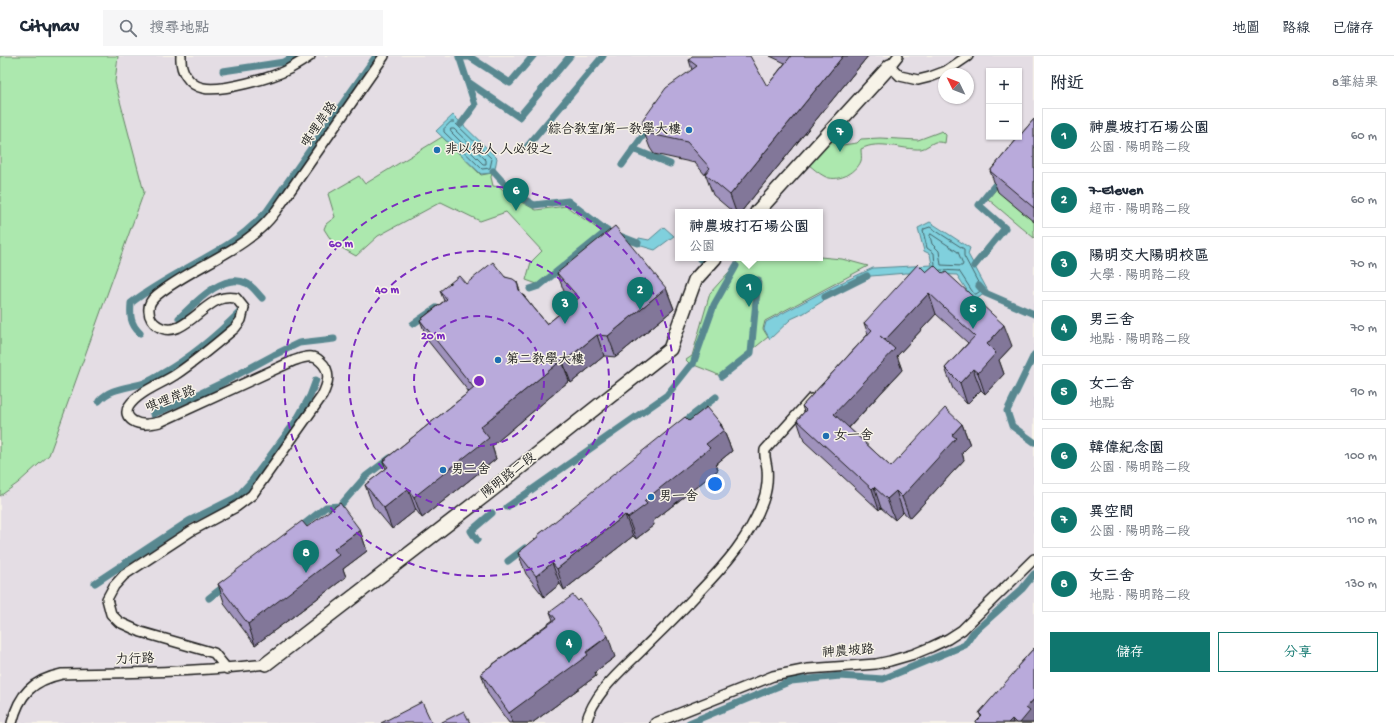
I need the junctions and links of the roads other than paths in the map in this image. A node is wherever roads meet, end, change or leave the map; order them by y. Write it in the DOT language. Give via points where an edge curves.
graph roads {
  1 [pos="181,56"];
  2 [pos="310,56"];
  3 [pos="384,56"];
  4 [pos="968,56"];
  5 [pos="894,61"];
  6 [pos="760,209"];
  7 [pos="712,261"];
  8 [pos="818,392"];
  9 [pos="1034,559"];
  10 [pos="266,664"];
  11 [pos="227,669"];
  12 [pos="12,723"];
  13 [pos="586,723"];
  14 [pos="656,723"];
  1 -- 2 [label="lane" via="182,68 188,80 198,87 210,89 271,76"];
  3 -- 11 [label="lane, 唭哩岸路" via="262,228 242,244 166,288 153,299 149,308 150,318 155,324 172,329 184,326 203,309 224,298 236,298 244,308 241,320 235,328 175,375 130,404 127,415 136,423 160,422 307,357 319,360 327,370 327,382 322,396 252,495 124,575 114,586 108,599 111,614 119,622 141,632 214,653"];
  4 -- 5 [label="lane" via="946,71 918,80 900,76"];
  5 -- 6 [label="street"];
  7 -- 10 [label="street, 陽明路二段" via="695,280 670,349"];
  8 -- 13 [label="lane" via="765,450 768,482 763,501 737,550 671,622 611,681 595,703"];
  9 -- 14 [label="lane, 神農坡路" via="962,630 922,651 883,663 820,667 779,674"];
  10 -- 11 [label="lane, 力行路"];
  11 -- 12 [label="lane, 力行路" via="62,674 43,679 23,695"];
}
